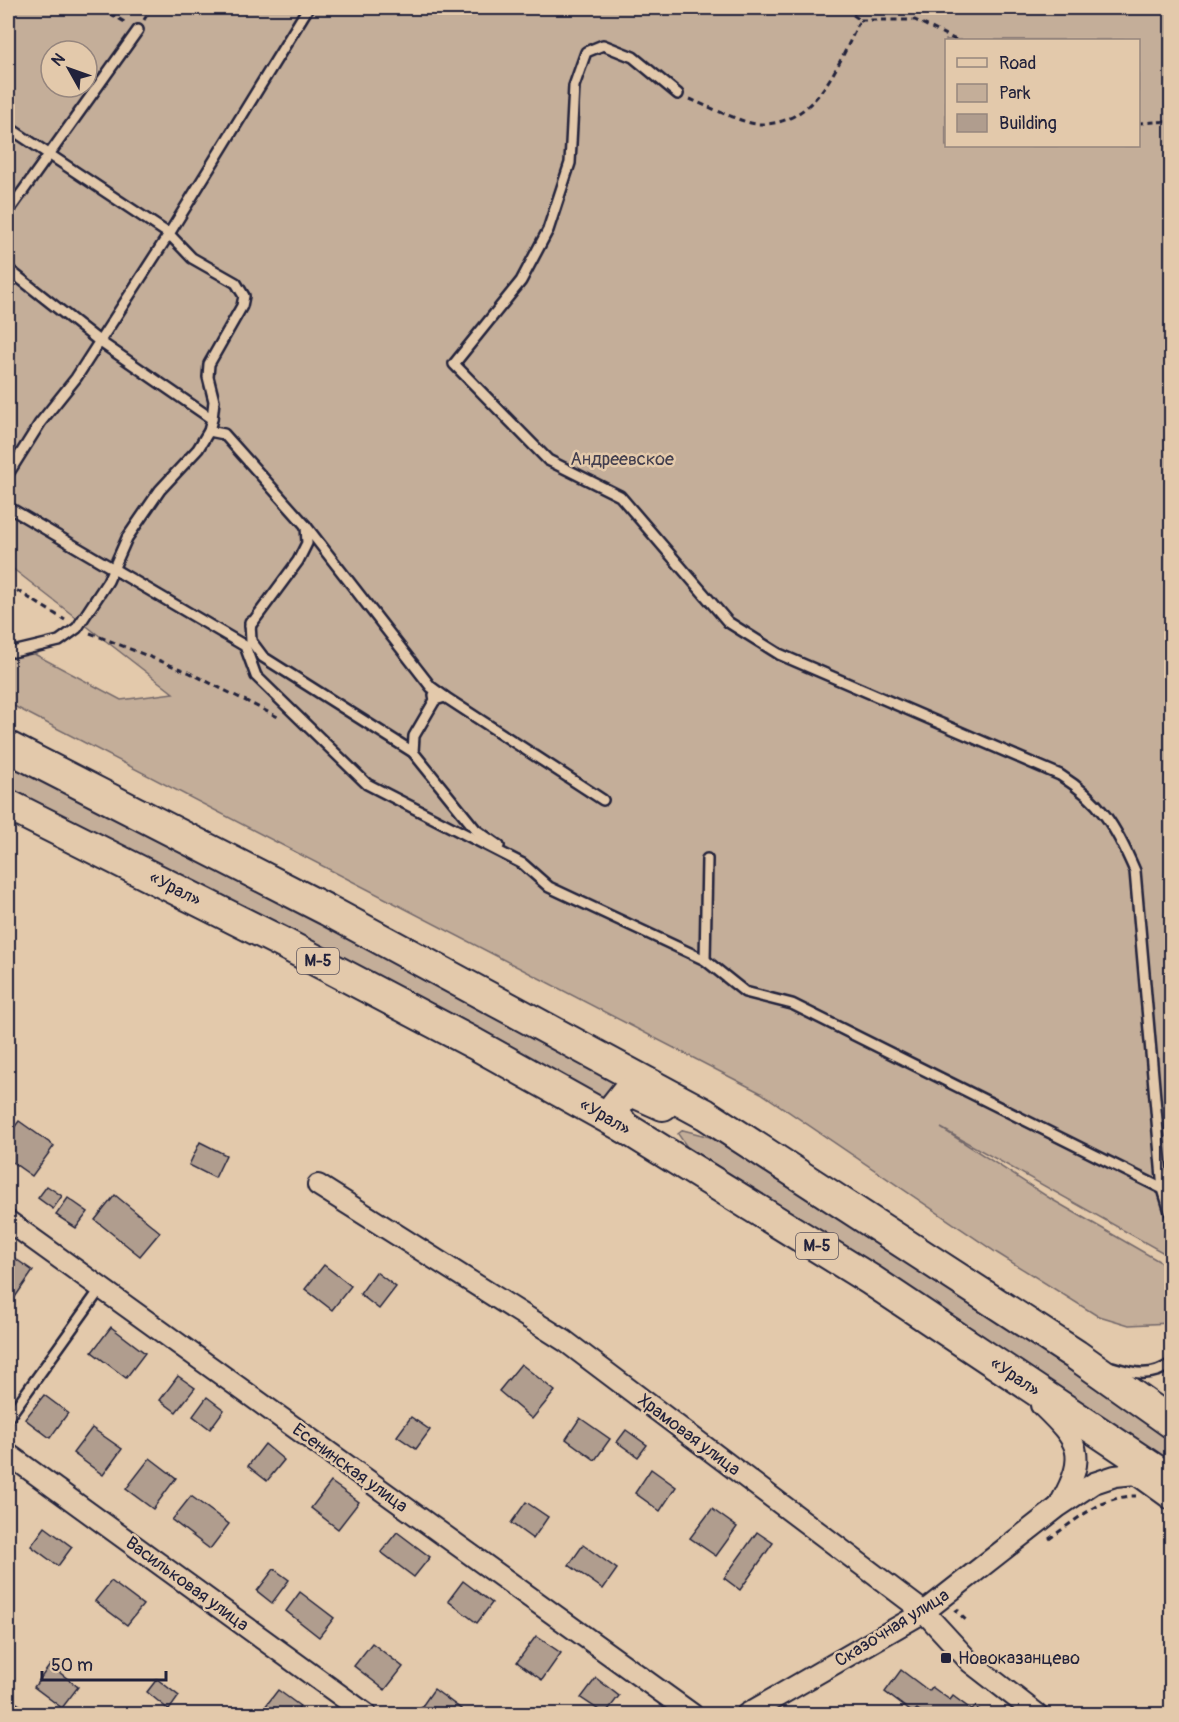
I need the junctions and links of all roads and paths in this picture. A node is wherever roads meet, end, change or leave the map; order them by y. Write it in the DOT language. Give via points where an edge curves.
graph roads {
  1 [pos="101,8"];
  2 [pos="308,8"];
  3 [pos="844,8"];
  4 [pos="860,20"];
  5 [pos="138,30"];
  6 [pos="954,39"];
  7 [pos="678,94"];
  8 [pos="1172,120"];
  9 [pos="1140,123"];
  10 [pos="8,127"];
  11 [pos="48,156"];
  12 [pos="8,212"];
  13 [pos="169,234"];
  14 [pos="8,269"];
  15 [pos="99,341"];
  16 [pos="212,419"];
  17 [pos="209,431"];
  18 [pos="8,474"];
  19 [pos="8,507"];
  20 [pos="306,526"];
  21 [pos="114,569"];
  22 [pos="8,585"];
  23 [pos="250,622"];
  24 [pos="77,628"];
  25 [pos="245,646"];
  26 [pos="13,652"];
  27 [pos="440,699"];
  28 [pos="288,723"];
  29 [pos="8,747"];
  30 [pos="413,752"];
  31 [pos="603,800"];
  32 [pos="8,805"];
  33 [pos="707,859"];
  34 [pos="523,864"];
  35 [pos="705,960"];
  36 [pos="624,1127"];
  37 [pos="800,1174"];
  38 [pos="318,1185"];
  39 [pos="1163,1189"];
  40 [pos="1172,1218"];
  41 [pos="8,1221"];
  42 [pos="101,1288"];
  43 [pos="1076,1355"];
  44 [pos="1172,1363"];
  45 [pos="1006,1370"];
  46 [pos="8,1418"];
  47 [pos="1057,1421"];
  48 [pos="1172,1423"];
  49 [pos="8,1454"];
  50 [pos="1136,1474"];
  51 [pos="1172,1481"];
  52 [pos="1143,1496"];
  53 [pos="1172,1500"];
  54 [pos="1058,1507"];
  55 [pos="1048,1540"];
  56 [pos="965,1604"];
  57 [pos="924,1612"];
  58 [pos="968,1622"];
  59 [pos="8,1711"];
  60 [pos="13,1714"];
  61 [pos="366,1714"];
  62 [pos="692,1714"];
  63 [pos="747,1714"];
  64 [pos="1037,1714"];
  1 -- 5 [label="path"];
  2 -- 13 [label="lane"];
  3 -- 4 [label="path"];
  4 -- 6 [label="path" via="915,20"];
  4 -- 7 [label="path" via="829,84 793,118 758,124"];
  5 -- 11 [label="lane"];
  7 -- 39 [label="lane" via="633,57 603,45 586,52 574,86 570,163 548,230 521,281 454,364 548,460 620,496 728,622 779,654 1060,776 1085,791 1118,831 1135,871"];
  8 -- 9 [label="path"];
  10 -- 11 [label="lane"];
  11 -- 12 [label="lane"];
  11 -- 13 [label="lane"];
  13 -- 15 [label="lane"];
  13 -- 16 [label="lane" via="192,258 236,283 244,296 209,364"];
  14 -- 15 [label="lane"];
  15 -- 16 [label="lane"];
  15 -- 18 [label="lane"];
  16 -- 17 [label="lane"];
  17 -- 20 [label="lane" via="224,434"];
  17 -- 21 [label="lane" via="198,449 160,490 127,538"];
  19 -- 21 [label="lane"];
  20 -- 23 [label="lane" via="307,543 298,561"];
  20 -- 27 [label="lane"];
  21 -- 24 [label="lane"];
  21 -- 25 [label="lane"];
  22 -- 24 [label="path"];
  23 -- 25 [label="lane"];
  23 -- 30 [label="lane" via="251,641 262,657"];
  24 -- 26 [label="lane" via="59,641"];
  24 -- 28 [label="path" via="188,672"];
  25 -- 34 [label="lane" via="256,676 367,784"];
  27 -- 30 [label="lane" via="414,736"];
  27 -- 31 [label="lane"];
  29 -- 37 [label="main road" via="567,1038 705,1114"];
  30 -- 34 [label="lane" via="476,830"];
  32 -- 36 [label="main road, «Урал» / М-5" via="281,942"];
  33 -- 35 [label="lane"];
  34 -- 35 [label="lane" via="549,887"];
  35 -- 39 [label="lane" via="745,992 792,1004"];
  36 -- 37 [label="main road" via="615,1107 626,1093 636,1093 655,1100 771,1169 786,1175"];
  36 -- 45 [label="main road, «Урал» / М-5" via="872,1280"];
  37 -- 43 [label="main road"];
  38 -- 57 [label="street, Храмовая улица" via="565,1341"];
  39 -- 40 [label="lane"];
  41 -- 42 [label="street, Есенинская улица"];
  42 -- 46 [label="lane"];
  42 -- 62 [label="street, Есенинская улица"];
  43 -- 44 [label="lane" via="1133,1373 1149,1374"];
  43 -- 48 [label="main road"];
  45 -- 47 [label="street"];
  45 -- 51 [label="main road, «Урал» / М-5"];
  47 -- 50 [label="street"];
  47 -- 54 [label="street" via="1074,1444 1079,1461 1075,1477"];
  49 -- 61 [label="street, Васильковая улица"];
  50 -- 53 [label="street"];
  50 -- 54 [label="street, Сказочная улица" via="1094,1483"];
  52 -- 55 [label="path" via="1124,1496 1089,1511"];
  54 -- 57 [label="street, Сказочная улица"];
  56 -- 58 [label="path" via="956,1611"];
  57 -- 63 [label="street, Сказочная улица"];
  57 -- 64 [label="street, Храмовая улица" via="970,1662"];
  59 -- 60 [label="street"];
}
